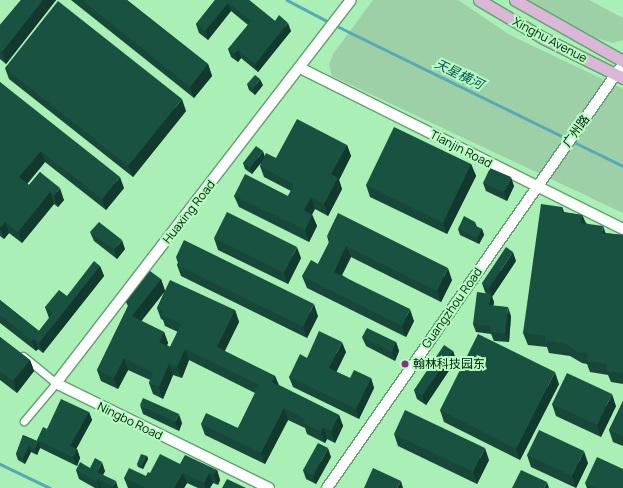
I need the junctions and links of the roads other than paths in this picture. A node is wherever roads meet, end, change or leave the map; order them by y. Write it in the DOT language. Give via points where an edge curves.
graph roads {
  1 [pos="479,0"];
  2 [pos="515,0"];
  3 [pos="350,2"];
  4 [pos="623,62"];
  5 [pos="300,68"];
  6 [pos="620,76"];
  7 [pos="537,188"];
  8 [pos="623,229"];
  9 [pos="17,351"];
  10 [pos="56,383"];
  11 [pos="24,421"];
  12 [pos="269,488"];
  13 [pos="327,488"];
  1 -- 6 [label="main road, Xinghu Avenue" via="545,39"];
  2 -- 4 [label="main road, Xinghu Avenue"];
  3 -- 5 [label="street, Huaxing Road"];
  4 -- 6 [label="street, 广州路"];
  5 -- 7 [label="street, Tianjin Road"];
  5 -- 10 [label="street, Huaxing Road"];
  6 -- 7 [label="street, 广州路" via="580,125"];
  7 -- 8 [label="street, Tianjin Road"];
  7 -- 13 [label="street, Guangzhou Road"];
  9 -- 10 [label="street, Ningbo Road"];
  10 -- 11 [label="street, Huaxing Road"];
  10 -- 12 [label="street, Ningbo Road"];
}
